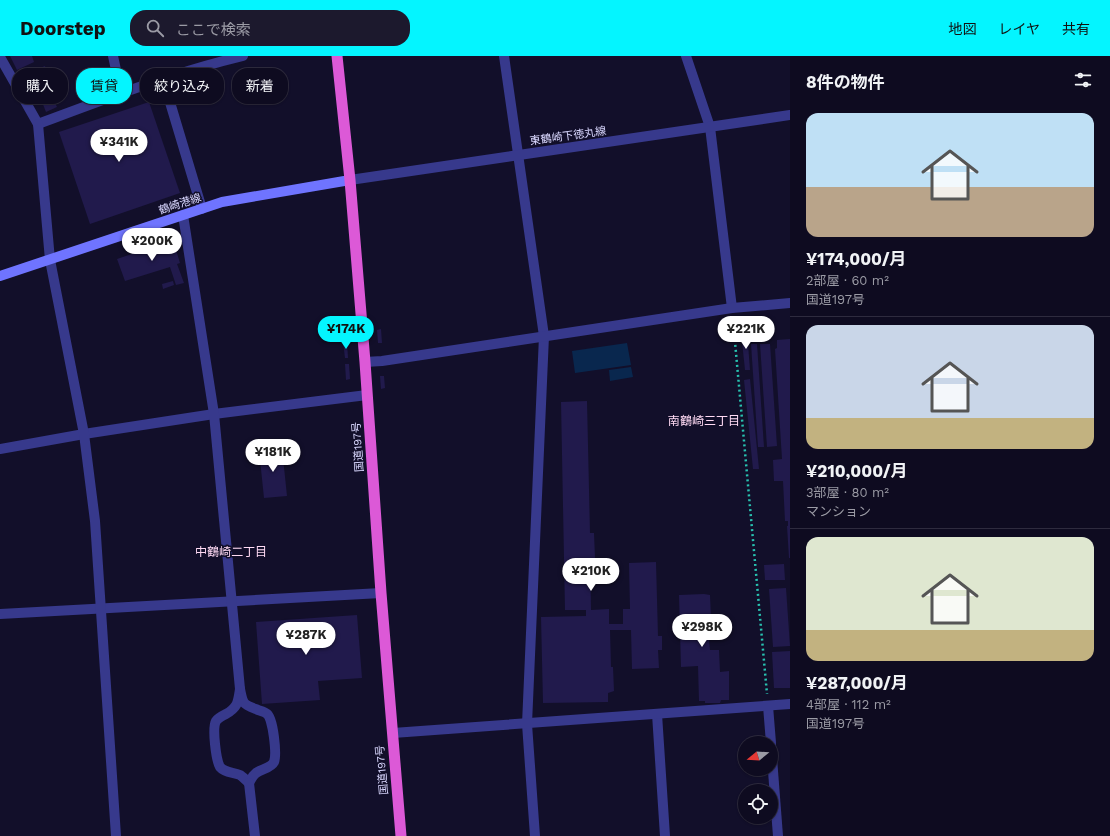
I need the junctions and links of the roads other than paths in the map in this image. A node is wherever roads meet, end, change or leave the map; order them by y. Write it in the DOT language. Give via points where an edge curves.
graph roads {
  1 [pos="113,56"];
  2 [pos="242,56"];
  3 [pos="337,56"];
  4 [pos="504,56"];
  5 [pos="686,56"];
  6 [pos="0,57"];
  7 [pos="213,60"];
  8 [pos="116,68"];
  9 [pos="192,68"];
  10 [pos="90,104"];
  11 [pos="171,104"];
  12 [pos="790,115"];
  13 [pos="38,124"];
  14 [pos="710,127"];
  15 [pos="518,155"];
  16 [pos="350,180"];
  17 [pos="202,209"];
  18 [pos="183,215"];
  19 [pos="50,260"];
  20 [pos="0,276"];
  21 [pos="790,303"];
  22 [pos="732,308"];
  23 [pos="544,336"];
  24 [pos="365,362"];
  25 [pos="367,395"];
  26 [pos="214,414"];
  27 [pos="84,434"];
  28 [pos="0,449"];
  29 [pos="381,592"];
  30 [pos="231,601"];
  31 [pos="101,608"];
  32 [pos="0,614"];
  33 [pos="240,689"];
  34 [pos="790,704"];
  35 [pos="768,706"];
  36 [pos="657,714"];
  37 [pos="526,724"];
  38 [pos="392,733"];
  39 [pos="770,736"];
  40 [pos="773,776"];
  41 [pos="249,783"];
  42 [pos="116,836"];
  43 [pos="255,836"];
  44 [pos="401,836"];
  45 [pos="535,836"];
  46 [pos="665,836"];
  47 [pos="778,836"];
  1 -- 8 [label="street"];
  2 -- 7 [label="street"];
  3 -- 16 [label="highway, 国道197号"];
  4 -- 15 [label="street"];
  5 -- 14 [label="street"];
  6 -- 13 [label="street"];
  7 -- 9 [label="street"];
  10 -- 13 [label="street"];
  11 -- 17 [label="street"];
  12 -- 14 [label="street, 東鶴崎下徳丸線"];
  13 -- 19 [label="street"];
  14 -- 15 [label="street, 東鶴崎下徳丸線"];
  14 -- 22 [label="street"];
  15 -- 16 [label="street, 東鶴崎下徳丸線"];
  15 -- 23 [label="street"];
  16 -- 17 [label="main road, 鶴崎港線" via="222,202"];
  16 -- 24 [label="highway, 国道197号"];
  17 -- 18 [label="main road, 鶴崎港線"];
  18 -- 19 [label="main road, 鶴崎港線"];
  18 -- 26 [label="street"];
  19 -- 20 [label="main road, 鶴崎港線"];
  19 -- 27 [label="street"];
  21 -- 22 [label="street"];
  22 -- 23 [label="street"];
  23 -- 24 [label="street"];
  23 -- 37 [label="street"];
  24 -- 25 [label="highway, 国道197号"];
  25 -- 26 [label="street"];
  25 -- 29 [label="highway, 国道197号"];
  26 -- 27 [label="street"];
  26 -- 30 [label="street"];
  27 -- 28 [label="street"];
  27 -- 31 [label="street" via="95,521"];
  29 -- 30 [label="street"];
  29 -- 38 [label="highway, 国道197号"];
  30 -- 31 [label="street"];
  30 -- 33 [label="street"];
  31 -- 32 [label="street"];
  31 -- 42 [label="street"];
  33 -- 41 [label="street" via="246,705 267,713 270,717 275,747 273,764 256,773"];
  33 -- 41 [label="street" via="234,709 215,722 215,741 220,767 238,774"];
  34 -- 35 [label="street"];
  35 -- 36 [label="street"];
  35 -- 39 [label="street"];
  36 -- 37 [label="street"];
  36 -- 46 [label="street"];
  37 -- 38 [label="street"];
  37 -- 45 [label="street"];
  38 -- 44 [label="highway, 国道197号"];
  40 -- 47 [label="street"];
  41 -- 43 [label="street"];
}
